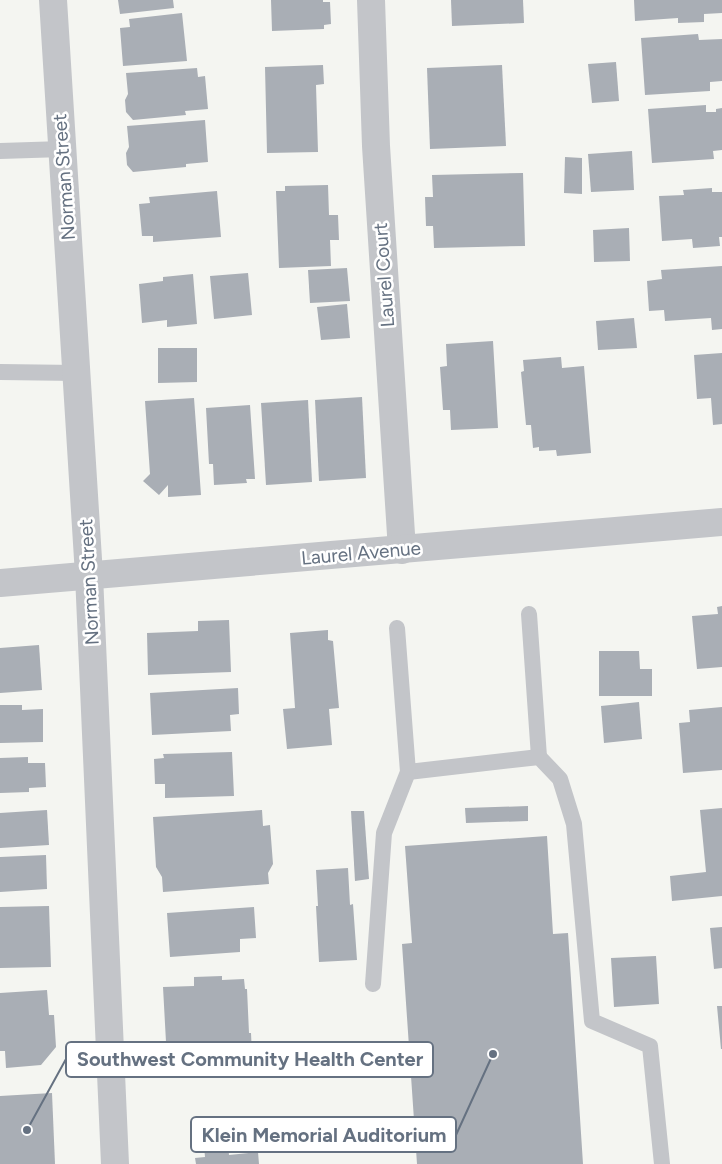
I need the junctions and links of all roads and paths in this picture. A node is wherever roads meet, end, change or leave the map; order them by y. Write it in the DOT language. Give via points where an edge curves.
graph roads {
  1 [pos="53,0"];
  2 [pos="371,0"];
  3 [pos="63,149"];
  4 [pos="0,151"];
  5 [pos="0,372"];
  6 [pos="77,373"];
  7 [pos="722,522"];
  8 [pos="402,550"];
  9 [pos="89,575"];
  10 [pos="0,583"];
  11 [pos="528,614"];
  12 [pos="397,628"];
  13 [pos="539,757"];
  14 [pos="408,772"];
  15 [pos="373,984"];
  16 [pos="115,1164"];
  17 [pos="662,1164"];
  1 -- 3 [label="street, Norman Street"];
  2 -- 8 [label="street, Laurel Court" via="376,146"];
  3 -- 4 [label="lane"];
  3 -- 6 [label="street, Norman Street"];
  5 -- 6 [label="lane"];
  6 -- 9 [label="street, Norman Street"];
  7 -- 8 [label="street, Laurel Avenue"];
  8 -- 9 [label="street, Laurel Avenue"];
  9 -- 10 [label="street, Laurel Avenue"];
  9 -- 16 [label="street, Norman Street"];
  11 -- 13 [label="lane"];
  12 -- 14 [label="lane"];
  13 -- 14 [label="lane"];
  13 -- 17 [label="lane" via="560,778 574,824 592,1021 650,1046"];
  14 -- 15 [label="lane" via="384,833"];
}
